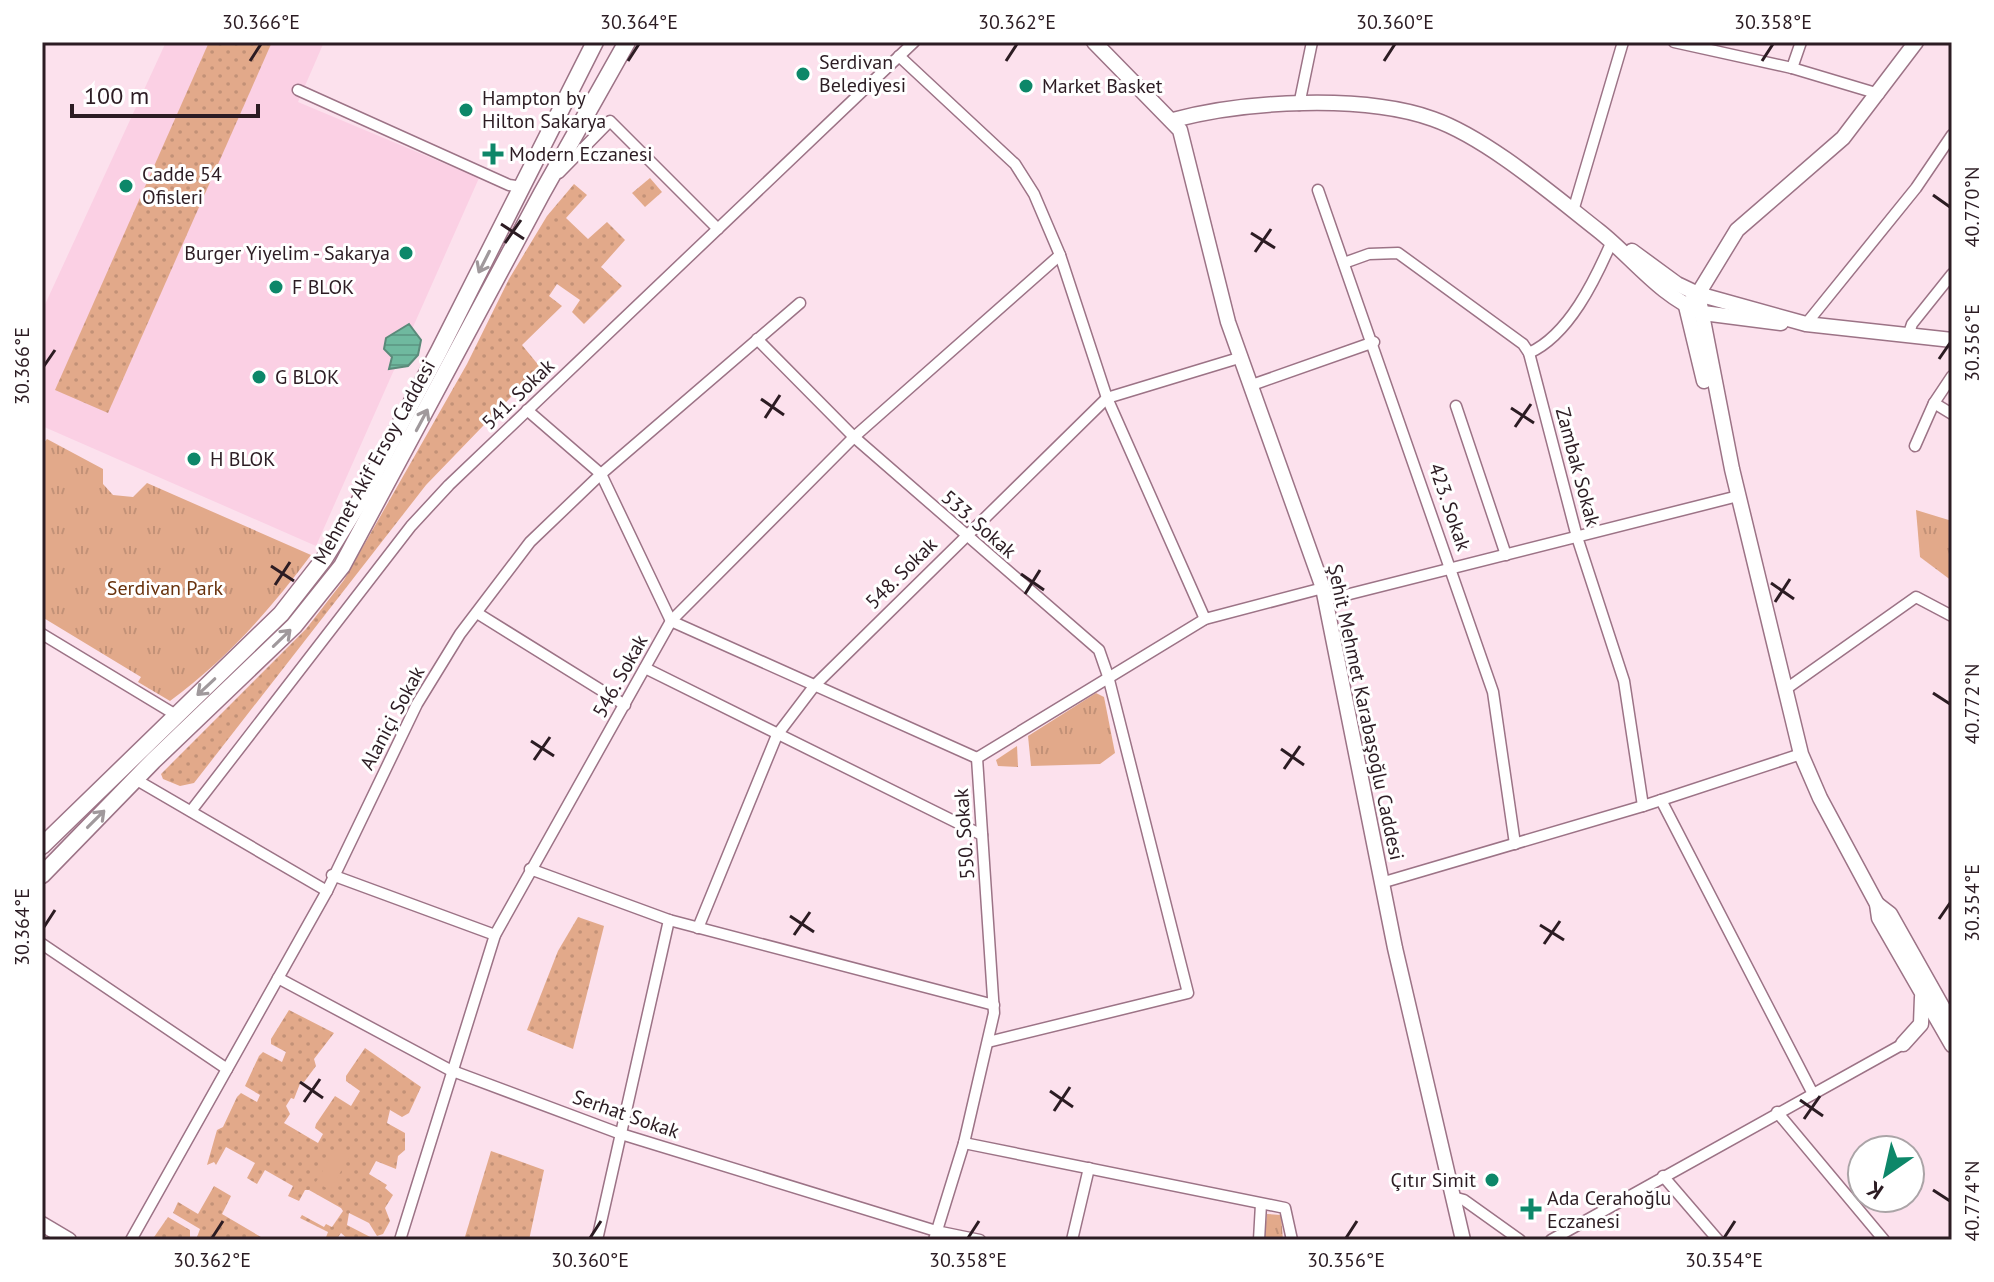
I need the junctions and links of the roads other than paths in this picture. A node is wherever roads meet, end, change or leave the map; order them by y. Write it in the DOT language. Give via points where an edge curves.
graph roads {
  1 [pos="595,42"];
  2 [pos="627,42"];
  3 [pos="914,42"];
  4 [pos="1312,42"];
  5 [pos="1623,42"];
  6 [pos="1674,42"];
  7 [pos="1801,42"];
  8 [pos="1916,42"];
  9 [pos="1096,43"];
  10 [pos="899,56"];
  11 [pos="1792,68"];
  12 [pos="298,90"];
  13 [pos="1879,94"];
  14 [pos="1299,105"];
  15 [pos="1173,120"];
  16 [pos="1952,135"];
  17 [pos="522,187"];
  18 [pos="545,187"];
  19 [pos="1318,190"];
  20 [pos="1573,211"];
  21 [pos="718,229"];
  22 [pos="1612,241"];
  23 [pos="1060,255"];
  24 [pos="1344,263"];
  25 [pos="1952,274"];
  26 [pos="1698,294"];
  27 [pos="800,303"];
  28 [pos="1686,306"];
  29 [pos="1703,313"];
  30 [pos="1806,324"];
  31 [pos="1908,336"];
  32 [pos="757,339"];
  33 [pos="1952,340"];
  34 [pos="1374,342"];
  35 [pos="1529,353"];
  36 [pos="1242,357"];
  37 [pos="1952,376"];
  38 [pos="1252,385"];
  39 [pos="1107,398"];
  40 [pos="1934,403"];
  41 [pos="1456,406"];
  42 [pos="527,410"];
  43 [pos="1952,414"];
  44 [pos="854,437"];
  45 [pos="1915,446"];
  46 [pos="1732,469"];
  47 [pos="601,474"];
  48 [pos="1738,496"];
  49 [pos="964,536"];
  50 [pos="1577,537"];
  51 [pos="1506,555"];
  52 [pos="1452,568"];
  53 [pos="1325,594"];
  54 [pos="477,613"];
  55 [pos="1952,616"];
  56 [pos="1205,619"];
  57 [pos="671,621"];
  58 [pos="42,634"];
  59 [pos="645,668"];
  60 [pos="1108,676"];
  61 [pos="815,685"];
  62 [pos="1786,689"];
  63 [pos="625,705"];
  64 [pos="176,715"];
  65 [pos="777,735"];
  66 [pos="1801,754"];
  67 [pos="977,758"];
  68 [pos="135,779"];
  69 [pos="1661,800"];
  70 [pos="1643,806"];
  71 [pos="191,811"];
  72 [pos="982,835"];
  73 [pos="1515,844"];
  74 [pos="42,846"];
  75 [pos="530,869"];
  76 [pos="42,875"];
  77 [pos="332,875"];
  78 [pos="1381,883"];
  79 [pos="327,891"];
  80 [pos="1877,904"];
  81 [pos="669,920"];
  82 [pos="698,928"];
  83 [pos="495,935"];
  84 [pos="42,944"];
  85 [pos="1907,968"];
  86 [pos="278,978"];
  87 [pos="994,1005"];
  88 [pos="1947,1022"];
  89 [pos="988,1042"];
  90 [pos="1903,1044"];
  91 [pos="1952,1045"];
  92 [pos="227,1069"];
  93 [pos="450,1070"];
  94 [pos="1812,1092"];
  95 [pos="1777,1112"];
  96 [pos="621,1134"];
  97 [pos="964,1143"];
  98 [pos="1089,1168"];
  99 [pos="1663,1176"];
  100 [pos="1453,1197"];
  101 [pos="1261,1204"];
  102 [pos="42,1224"];
  103 [pos="935,1235"];
  104 [pos="65,1239"];
  105 [pos="131,1240"];
  106 [pos="400,1240"];
  107 [pos="597,1240"];
  108 [pos="980,1240"];
  109 [pos="1072,1240"];
  110 [pos="1259,1240"];
  111 [pos="1292,1240"];
  112 [pos="1463,1240"];
  113 [pos="1520,1240"];
  114 [pos="1551,1240"];
  115 [pos="1718,1240"];
  116 [pos="1884,1240"];
  1 -- 17 [label="main road, Mehmet Akif Ersoy Caddesi"];
  2 -- 18 [label="main road, Mehmet Akif Ersoy Caddesi"];
  3 -- 10 [label="street, 541. Sokak"];
  4 -- 14 [label="street"];
  5 -- 20 [label="street"];
  6 -- 11 [label="street"];
  7 -- 11 [label="street"];
  8 -- 13 [label="main road"];
  9 -- 15 [label="main road, Şehit Mehmet Karabaşoğlu Caddesi"];
  10 -- 21 [label="street, 541. Sokak"];
  10 -- 23 [label="street" via="1015,164"];
  11 -- 13 [label="street"];
  12 -- 17 [label="street"];
  13 -- 26 [label="main road" via="1843,138 1747,220"];
  14 -- 15 [label="main road"];
  14 -- 20 [label="main road" via="1367,106 1435,119 1509,163"];
  15 -- 36 [label="main road, Şehit Mehmet Karabaşoğlu Caddesi" via="1190,163 1222,301"];
  16 -- 30 [label="street"];
  17 -- 64 [label="main road, Mehmet Akif Ersoy Caddesi, one-way" via="365,491 324,559 281,614"];
  18 -- 21 [label="street" via="610,121"];
  68 -- 18 [label="main road, Mehmet Akif Ersoy Caddesi, one-way" via="294,626 342,566"];
  19 -- 24 [label="street, 423. Sokak"];
  20 -- 22 [label="main road"];
  21 -- 42 [label="street, 541. Sokak"];
  22 -- 26 [label="main road"];
  22 -- 28 [label="main road"];
  22 -- 35 [label="street" via="1564,324"];
  23 -- 39 [label="street"];
  23 -- 44 [label="street, 546. Sokak"];
  24 -- 34 [label="street, 423. Sokak"];
  24 -- 35 [label="street" via="1369,254 1398,253"];
  25 -- 31 [label="street"];
  26 -- 28 [label="main road"];
  26 -- 29 [label="main road"];
  26 -- 30 [label="main road"];
  27 -- 32 [label="street, Alaniçi Sokak"];
  28 -- 29 [label="main road"];
  28 -- 46 [label="main road"];
  29 -- 30 [label="main road"];
  29 -- 46 [label="main road"];
  30 -- 31 [label="main road"];
  31 -- 33 [label="main road"];
  32 -- 44 [label="street, 533. Sokak"];
  32 -- 47 [label="street, Alaniçi Sokak"];
  34 -- 38 [label="street"];
  34 -- 52 [label="street, 423. Sokak"];
  35 -- 50 [label="street, Zambak Sokak"];
  36 -- 38 [label="main road, Şehit Mehmet Karabaşoğlu Caddesi"];
  36 -- 39 [label="street, 548. Sokak"];
  37 -- 40 [label="street"];
  38 -- 53 [label="main road, Şehit Mehmet Karabaşoğlu Caddesi"];
  39 -- 49 [label="street, 548. Sokak"];
  39 -- 56 [label="street"];
  40 -- 43 [label="street"];
  40 -- 45 [label="street"];
  41 -- 51 [label="street"];
  42 -- 47 [label="street"];
  42 -- 71 [label="street, 541. Sokak" via="411,526"];
  44 -- 49 [label="street, 533. Sokak"];
  44 -- 57 [label="street, 546. Sokak"];
  46 -- 48 [label="main road"];
  47 -- 54 [label="street, Alaniçi Sokak" via="530,542"];
  47 -- 57 [label="street"];
  48 -- 50 [label="street, 550. Sokak"];
  48 -- 62 [label="main road"];
  49 -- 60 [label="street, 533. Sokak" via="1099,650"];
  49 -- 61 [label="street, 548. Sokak"];
  50 -- 51 [label="street, 550. Sokak"];
  50 -- 70 [label="street, Zambak Sokak" via="1624,681"];
  51 -- 52 [label="street, 550. Sokak"];
  52 -- 53 [label="street, 550. Sokak"];
  52 -- 73 [label="street, 423. Sokak" via="1493,692"];
  53 -- 56 [label="street, 550. Sokak"];
  53 -- 78 [label="main road, Şehit Mehmet Karabaşoğlu Caddesi"];
  54 -- 63 [label="street"];
  54 -- 77 [label="street, Alaniçi Sokak" via="417,704"];
  55 -- 62 [label="street" via="1916,597"];
  56 -- 60 [label="street, 550. Sokak"];
  57 -- 59 [label="street, 546. Sokak"];
  57 -- 61 [label="street"];
  58 -- 64 [label="street"];
  59 -- 63 [label="street, 546. Sokak"];
  59 -- 65 [label="street"];
  60 -- 67 [label="street, 550. Sokak"];
  60 -- 89 [label="street, 533. Sokak" via="1188,993"];
  61 -- 65 [label="street, 548. Sokak"];
  61 -- 67 [label="street"];
  62 -- 66 [label="main road"];
  63 -- 75 [label="street, 546. Sokak"];
  64 -- 74 [label="main road, Mehmet Akif Ersoy Caddesi"];
  65 -- 72 [label="street"];
  65 -- 82 [label="street, 548. Sokak"];
  66 -- 69 [label="street"];
  66 -- 80 [label="main road"];
  67 -- 72 [label="street, 550. Sokak"];
  68 -- 71 [label="street"];
  76 -- 68 [label="main road, Mehmet Akif Ersoy Caddesi, one-way"];
  69 -- 70 [label="street"];
  69 -- 94 [label="street"];
  70 -- 73 [label="street"];
  71 -- 79 [label="street"];
  72 -- 87 [label="street, 550. Sokak"];
  73 -- 78 [label="street"];
  75 -- 81 [label="street"];
  75 -- 83 [label="street, 546. Sokak"];
  77 -- 79 [label="street, Alaniçi Sokak"];
  77 -- 83 [label="street"];
  78 -- 100 [label="main road, Şehit Mehmet Karabaşoğlu Caddesi"];
  79 -- 86 [label="street, Alaniçi Sokak"];
  80 -- 85 [label="main road" via="1879,918"];
  80 -- 88 [label="main road" via="1890,914"];
  81 -- 82 [label="street"];
  81 -- 96 [label="street"];
  82 -- 87 [label="street"];
  83 -- 93 [label="street, 546. Sokak"];
  84 -- 92 [label="street"];
  85 -- 88 [label="main road"];
  85 -- 90 [label="main road" via="1922,996 1923,1015"];
  86 -- 92 [label="street, Alaniçi Sokak"];
  86 -- 93 [label="street, Serhat Sokak"];
  87 -- 89 [label="street, 550. Sokak"];
  88 -- 90 [label="main road"];
  88 -- 91 [label="main road"];
  89 -- 97 [label="street, 550. Sokak"];
  90 -- 94 [label="street"];
  92 -- 105 [label="street, Alaniçi Sokak"];
  93 -- 96 [label="street, Serhat Sokak"];
  93 -- 106 [label="street, 546. Sokak"];
  94 -- 95 [label="street"];
  95 -- 99 [label="street"];
  95 -- 116 [label="street"];
  96 -- 103 [label="street, Serhat Sokak"];
  96 -- 107 [label="street"];
  97 -- 98 [label="street"];
  97 -- 103 [label="street, 550. Sokak"];
  98 -- 101 [label="street"];
  98 -- 109 [label="street"];
  99 -- 114 [label="street"];
  99 -- 115 [label="street"];
  100 -- 112 [label="main road, Şehit Mehmet Karabaşoğlu Caddesi"];
  100 -- 113 [label="street"];
  101 -- 110 [label="street"];
  101 -- 111 [label="street" via="1285,1208"];
  102 -- 104 [label="main road"];
  103 -- 108 [label="street, Serhat Sokak"];
}
